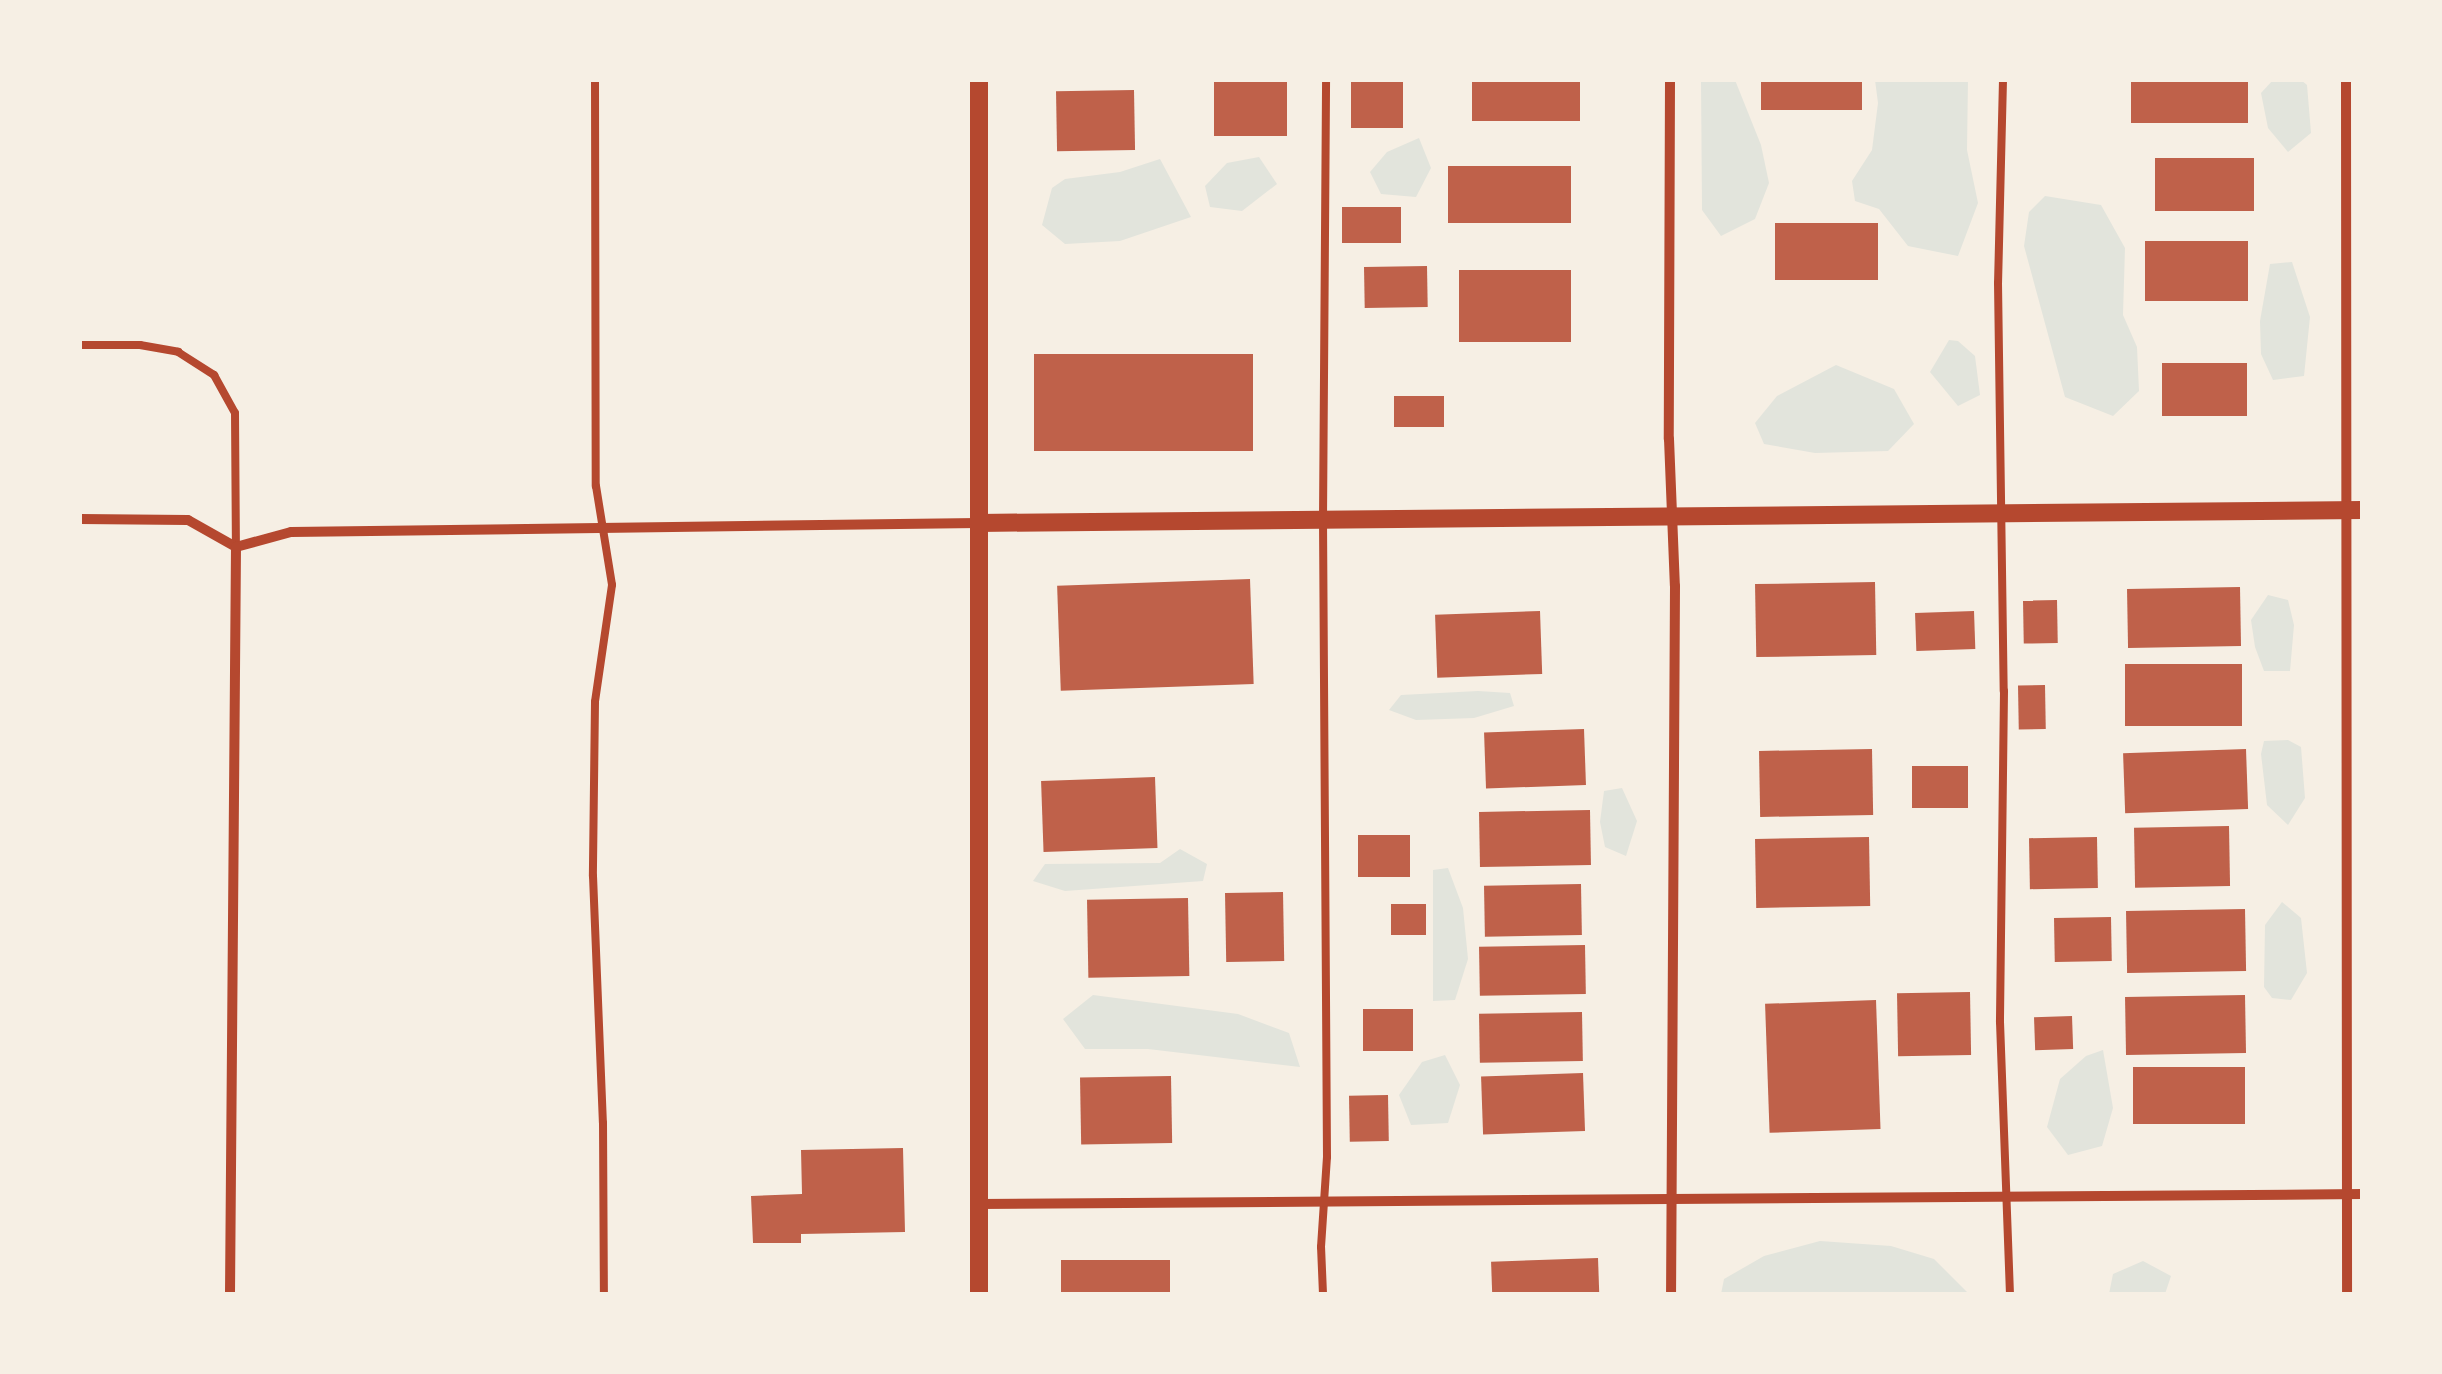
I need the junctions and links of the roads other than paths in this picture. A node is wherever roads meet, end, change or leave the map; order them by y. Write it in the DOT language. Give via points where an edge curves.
graph roads {
  1 [pos="595,80"];
  2 [pos="980,80"];
  3 [pos="1326,80"];
  4 [pos="1670,80"];
  5 [pos="2003,80"];
  6 [pos="2346,80"];
  7 [pos="80,345"];
  8 [pos="2354,510"];
  9 [pos="2001,513"];
  10 [pos="1672,516"];
  11 [pos="80,519"];
  12 [pos="1323,520"];
  13 [pos="978,523"];
  14 [pos="603,525"];
  15 [pos="236,547"];
  16 [pos="2347,1194"];
  17 [pos="2362,1194"];
  18 [pos="2004,1196"];
  19 [pos="1671,1199"];
  20 [pos="1324,1201"];
  21 [pos="978,1204"];
  22 [pos="230,1294"];
  23 [pos="604,1294"];
  24 [pos="978,1294"];
  25 [pos="1324,1294"];
  26 [pos="1671,1294"];
  27 [pos="2010,1294"];
  28 [pos="2347,1294"];
  1 -- 14 [label="lane" via="594,436"];
  2 -- 13 [label="street"];
  3 -- 12 [label="lane"];
  4 -- 10 [label="street"];
  5 -- 9 [label="lane"];
  6 -- 8 [label="street"];
  7 -- 15 [label="lane" via="178,352 214,375 235,413"];
  8 -- 9 [label="street"];
  8 -- 16 [label="street"];
  9 -- 10 [label="street"];
  9 -- 18 [label="lane"];
  10 -- 12 [label="street"];
  10 -- 19 [label="street"];
  11 -- 15 [label="street" via="188,520"];
  12 -- 13 [label="street"];
  12 -- 20 [label="lane"];
  13 -- 14 [label="street"];
  13 -- 21 [label="street"];
  14 -- 15 [label="street" via="292,532"];
  14 -- 23 [label="lane" via="612,585 595,702 594,876"];
  15 -- 22 [label="street"];
  16 -- 17 [label="street"];
  16 -- 18 [label="street"];
  16 -- 28 [label="street"];
  18 -- 19 [label="street"];
  18 -- 27 [label="lane"];
  19 -- 20 [label="street"];
  19 -- 26 [label="street"];
  20 -- 21 [label="street"];
  20 -- 25 [label="lane"];
  21 -- 24 [label="street"];
}
